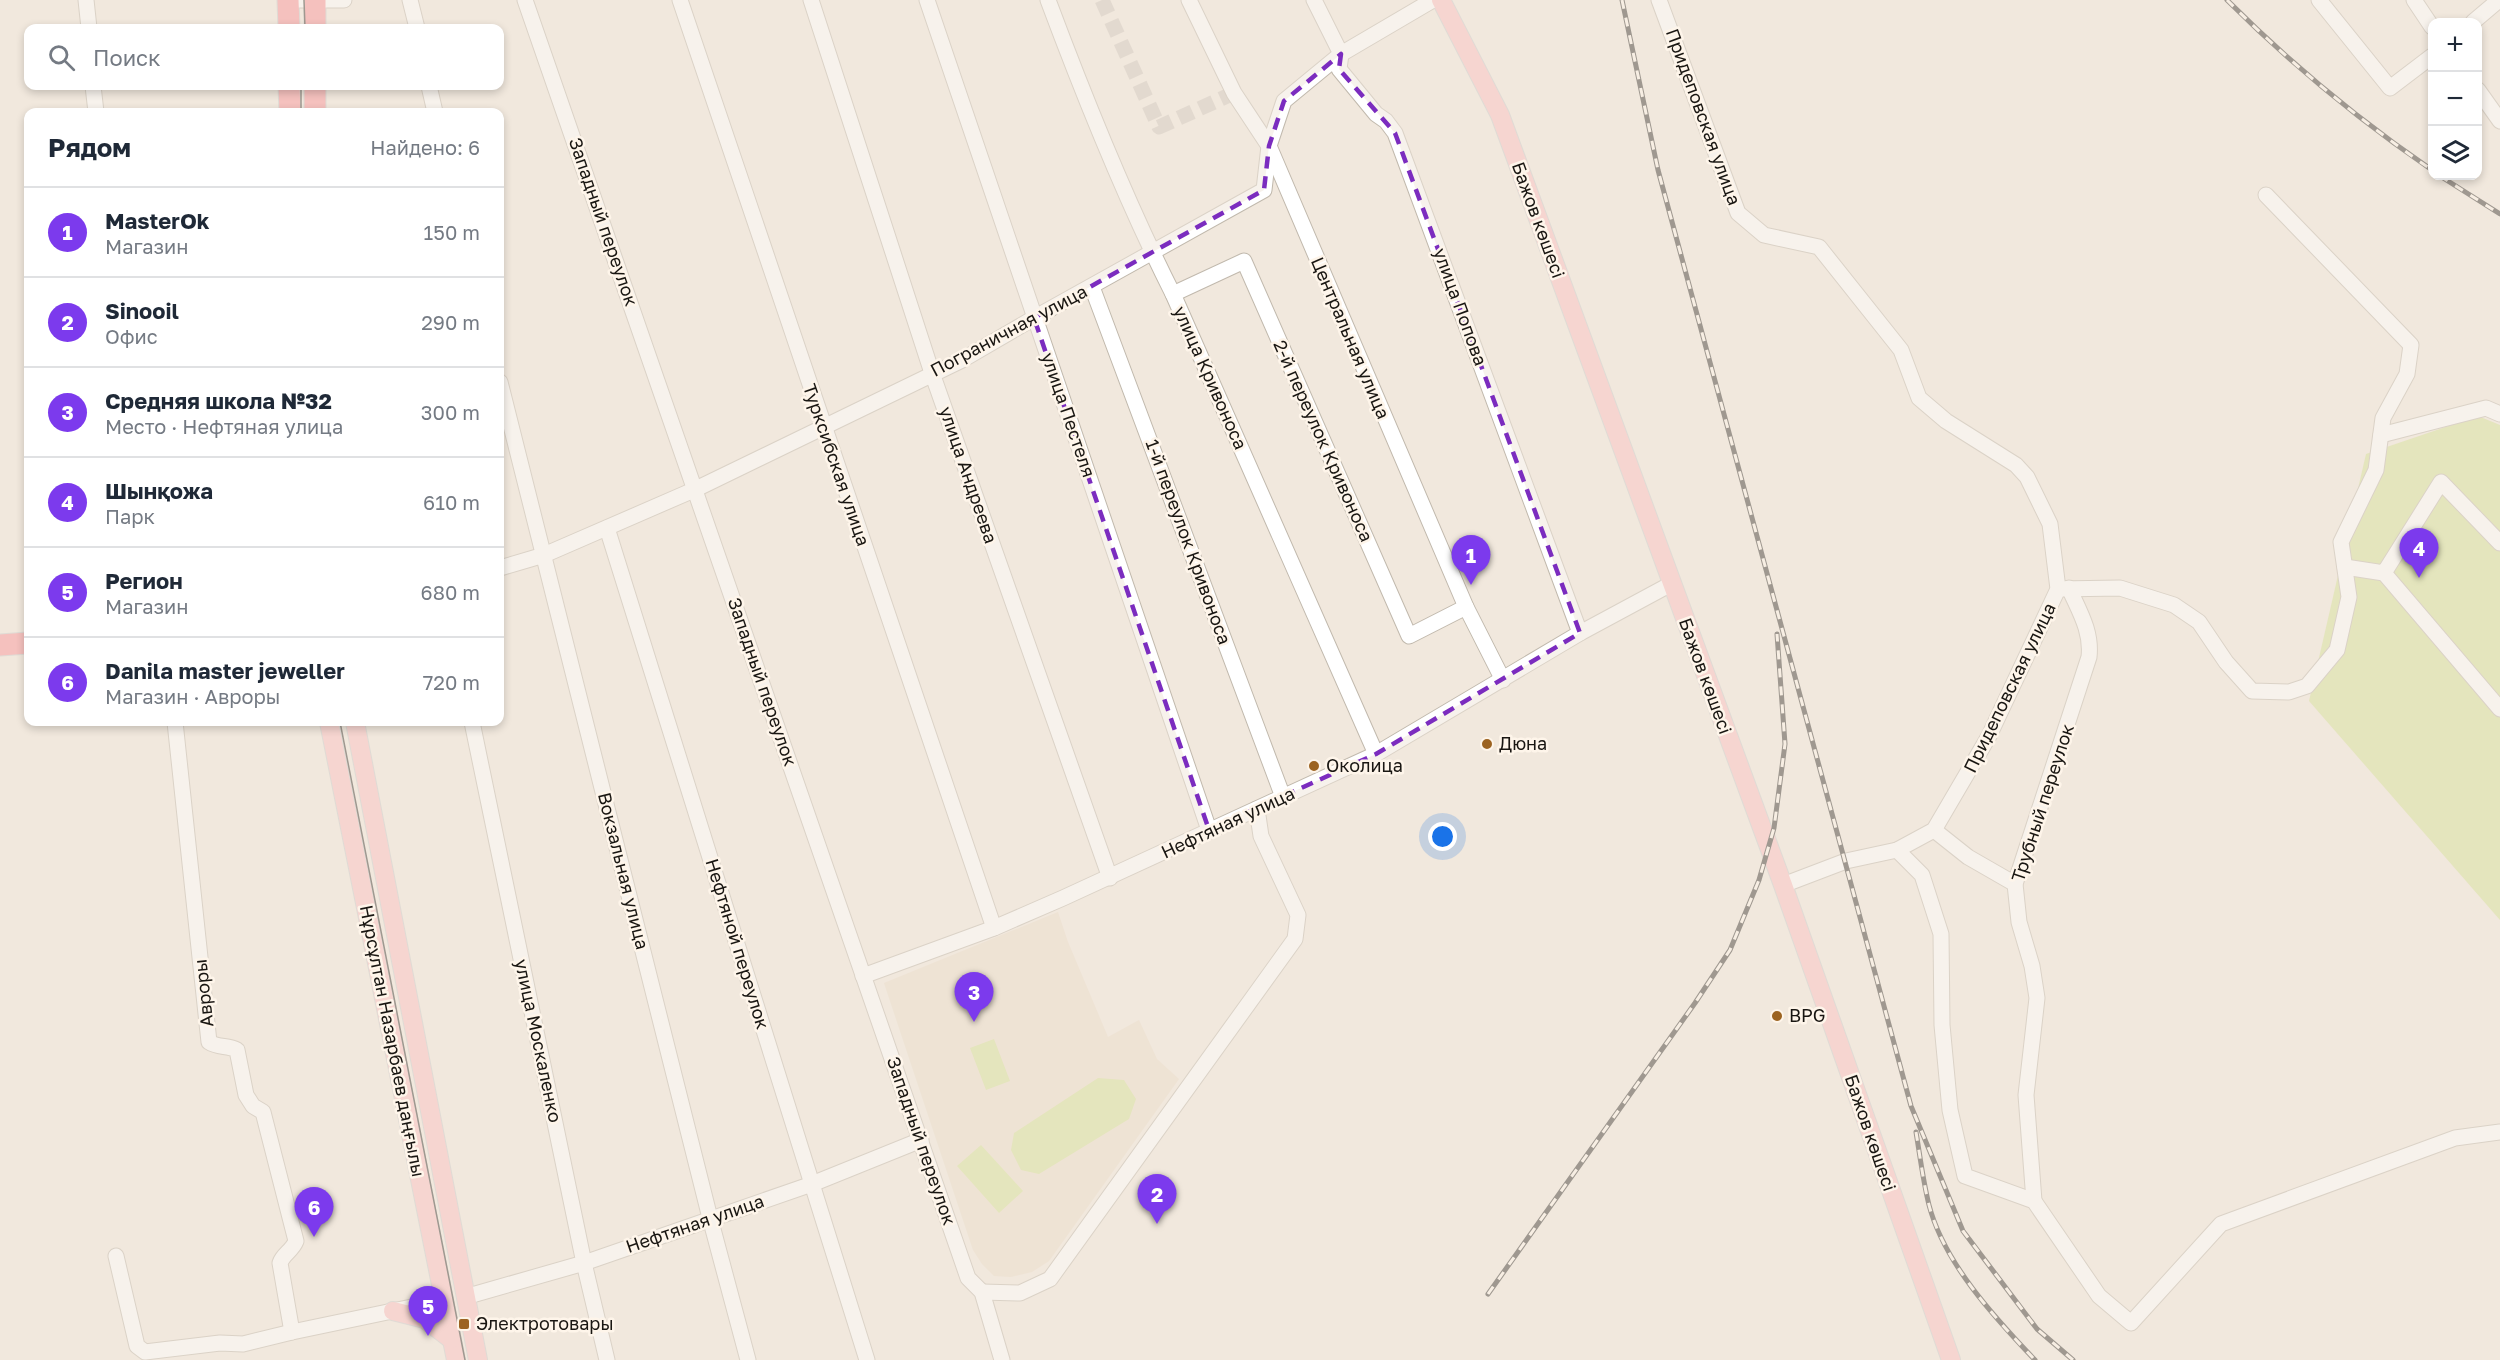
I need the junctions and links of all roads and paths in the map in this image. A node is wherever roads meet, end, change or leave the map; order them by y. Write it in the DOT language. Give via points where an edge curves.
graph roads {
  1 [pos="87,0"];
  2 [pos="290,0"];
  3 [pos="344,0"];
  4 [pos="410,0"];
  5 [pos="525,0"];
  6 [pos="680,0"];
  7 [pos="811,0"];
  8 [pos="927,0"];
  9 [pos="1048,0"];
  10 [pos="1189,0"];
  11 [pos="1314,0"];
  12 [pos="1433,0"];
  13 [pos="1441,0"];
  14 [pos="1659,0"];
  15 [pos="2319,0"];
  16 [pos="2415,0"];
  17 [pos="2499,0"];
  18 [pos="315,1"];
  19 [pos="2478,18"];
  20 [pos="2428,20"];
  21 [pos="89,24"];
  22 [pos="289,24"];
  23 [pos="315,24"];
  24 [pos="416,24"];
  25 [pos="1341,54"];
  26 [pos="2428,60"];
  27 [pos="93,90"];
  28 [pos="289,90"];
  29 [pos="315,90"];
  30 [pos="430,90"];
  31 [pos="2482,96"];
  32 [pos="96,108"];
  33 [pos="290,108"];
  34 [pos="315,108"];
  35 [pos="434,108"];
  36 [pos="2500,121"];
  37 [pos="1269,146"];
  38 [pos="2266,195"];
  39 [pos="1152,252"];
  40 [pos="1092,287"];
  41 [pos="1173,294"];
  42 [pos="1034,318"];
  43 [pos="932,373"];
  44 [pos="504,398"];
  45 [pos="2500,414"];
  46 [pos="823,429"];
  47 [pos="2381,435"];
  48 [pos="696,489"];
  49 [pos="607,528"];
  50 [pos="2500,543"];
  51 [pos="544,555"];
  52 [pos="504,567"];
  53 [pos="2344,567"];
  54 [pos="2384,573"];
  55 [pos="1671,584"];
  56 [pos="2063,588"];
  57 [pos="1466,607"];
  58 [pos="1580,633"];
  59 [pos="24,643"];
  60 [pos="0,645"];
  61 [pos="1503,680"];
  62 [pos="2500,709"];
  63 [pos="175,726"];
  64 [pos="330,726"];
  65 [pos="356,726"];
  66 [pos="473,726"];
  67 [pos="1376,754"];
  68 [pos="1283,797"];
  69 [pos="1257,809"];
  70 [pos="1209,830"];
  71 [pos="1934,830"];
  72 [pos="1898,850"];
  73 [pos="1110,878"];
  74 [pos="2015,884"];
  75 [pos="1783,885"];
  76 [pos="994,928"];
  77 [pos="863,976"];
  78 [pos="2500,1132"];
  79 [pos="921,1140"];
  80 [pos="812,1184"];
  81 [pos="2034,1201"];
  82 [pos="710,1218"];
  83 [pos="116,1256"];
  84 [pos="584,1263"];
  85 [pos="982,1292"];
  86 [pos="465,1297"];
  87 [pos="445,1300"];
  88 [pos="393,1311"];
  89 [pos="292,1332"];
  90 [pos="451,1339"];
  91 [pos="456,1360"];
  92 [pos="478,1360"];
  93 [pos="607,1360"];
  94 [pos="748,1360"];
  95 [pos="867,1360"];
  96 [pos="1002,1360"];
  97 [pos="1951,1360"];
  1 -- 21 [label="street"];
  2 -- 18 [label="street"];
  2 -- 22 [label="highway"];
  3 -- 18 [label="street"];
  4 -- 24 [label="street"];
  5 -- 48 [label="street, Западный переулок"];
  6 -- 46 [label="street, Турксибская улица"];
  7 -- 43 [label="street, улица Андреева"];
  8 -- 42 [label="street, улица Пестеля"];
  9 -- 39 [label="street, улица Кривоноса"];
  10 -- 37 [label="street, Центральная улица" via="1234,93"];
  11 -- 25 [label="street, улица Попова"];
  12 -- 25 [label="street, Пограничная улица"];
  13 -- 55 [label="main road, Бажов көшесі" via="1500,115"];
  14 -- 56 [label="street, Придеповская улица" via="1738,213 1764,235 1819,247 1901,350 1919,398 1946,421 2016,465 2027,477 2050,524"];
  15 -- 26 [label="street" via="2390,88"];
  16 -- 20 [label="street"];
  17 -- 19 [label="street"];
  18 -- 23 [label="highway"];
  25 -- 37 [label="street, Пограничная улица" via="1284,101"];
  25 -- 58 [label="street, улица Попова" via="1339,69 1395,133"];
  27 -- 32 [label="street"];
  28 -- 33 [label="highway"];
  29 -- 34 [label="highway"];
  30 -- 35 [label="street"];
  31 -- 36 [label="street"];
  37 -- 39 [label="street, Пограничная улица" via="1264,190"];
  37 -- 57 [label="street, Центральная улица"];
  38 -- 47 [label="street" via="2411,345 2407,374 2383,418"];
  39 -- 40 [label="street, Пограничная улица"];
  39 -- 41 [label="street, улица Кривоноса"];
  40 -- 42 [label="street, Пограничная улица"];
  40 -- 68 [label="street, 1-й переулок Кривоноса"];
  41 -- 57 [label="street, 2-й переулок Кривоноса" via="1244,261 1409,636"];
  41 -- 67 [label="street, улица Кривоноса"];
  42 -- 43 [label="street, Пограничная улица"];
  42 -- 70 [label="street, улица Пестеля"];
  43 -- 46 [label="street, Пограничная улица"];
  43 -- 73 [label="street, улица Андреева"];
  44 -- 51 [label="street, Вокзальная улица"];
  45 -- 47 [label="street" via="2486,408"];
  46 -- 48 [label="street, Пограничная улица"];
  46 -- 76 [label="street, Турксибская улица"];
  47 -- 53 [label="street" via="2376,470 2341,542"];
  48 -- 49 [label="street, Пограничная улица"];
  48 -- 77 [label="street, Западный переулок"];
  49 -- 51 [label="street, Пограничная улица"];
  49 -- 80 [label="street, Нефтяной переулок"];
  50 -- 54 [label="street" via="2441,482"];
  51 -- 52 [label="street, Пограничная улица"];
  51 -- 82 [label="street, Вокзальная улица"];
  53 -- 54 [label="street"];
  53 -- 56 [label="street" via="2349,597 2337,650 2307,686 2289,692 2252,691 2199,622 2174,605 2120,588"];
  54 -- 62 [label="street"];
  55 -- 58 [label="street, Нефтяная улица"];
  55 -- 75 [label="main road, Бажов көшесі"];
  56 -- 71 [label="street, Придеповская улица" via="1989,736"];
  56 -- 74 [label="street, Трубный переулок" via="2088,629 2089,657"];
  57 -- 61 [label="street, Центральная улица"];
  58 -- 61 [label="street, Нефтяная улица"];
  59 -- 60 [label="highway"];
  61 -- 67 [label="street, Нефтяная улица"];
  63 -- 89 [label="street, Авроры" via="209,1042 237,1050 246,1095 263,1112 296,1241 280,1263"];
  64 -- 87 [label="main road, Нұрсұлтан Назарбаев даңғылы"];
  65 -- 86 [label="main road, Нұрсұлтан Назарбаев даңғылы"];
  66 -- 84 [label="street, улица Москаленко"];
  67 -- 68 [label="street, Нефтяная улица"];
  68 -- 69 [label="street, Нефтяная улица"];
  69 -- 70 [label="street, Нефтяная улица"];
  69 -- 85 [label="street" via="1261,836 1298,915 1295,939 1050,1279 1020,1293"];
  70 -- 73 [label="street, Нефтяная улица"];
  71 -- 72 [label="street"];
  71 -- 74 [label="street" via="1968,857"];
  72 -- 75 [label="street" via="1846,861"];
  72 -- 81 [label="street" via="1922,875 1941,934 1942,1025 1950,1110 1965,1176"];
  73 -- 76 [label="street, Нефтяная улица"];
  74 -- 81 [label="street, Трубный переулок" via="2019,922 2037,998 2026,1095"];
  75 -- 97 [label="main road, Бажов көшесі"];
  76 -- 77 [label="street, Нефтяная улица"];
  77 -- 79 [label="street, Западный переулок"];
  78 -- 81 [label="street" via="2455,1138 2221,1224 2130,1323 2098,1296"];
  79 -- 80 [label="street, Нефтяная улица"];
  79 -- 85 [label="street, Западный переулок" via="968,1278"];
  80 -- 82 [label="street, Нефтяная улица"];
  80 -- 95 [label="street, Нефтяной переулок"];
  82 -- 84 [label="street, Нефтяная улица"];
  82 -- 94 [label="street, Вокзальная улица"];
  83 -- 89 [label="street" via="137,1346 144,1352 243,1344"];
  84 -- 86 [label="street, Нефтяная улица"];
  84 -- 93 [label="street, улица Москаленко"];
  85 -- 96 [label="street, Западный переулок"];
  86 -- 87 [label="main road"];
  86 -- 92 [label="main road, Нұрсұлтан Назарбаев даңғылы"];
  87 -- 88 [label="street"];
  87 -- 90 [label="main road, Нұрсұлтан Назарбаев даңғылы"];
  88 -- 89 [label="street"];
  88 -- 90 [label="main road" via="425,1319"];
  90 -- 91 [label="main road, Нұрсұлтан Назарбаев даңғылы"];
}
